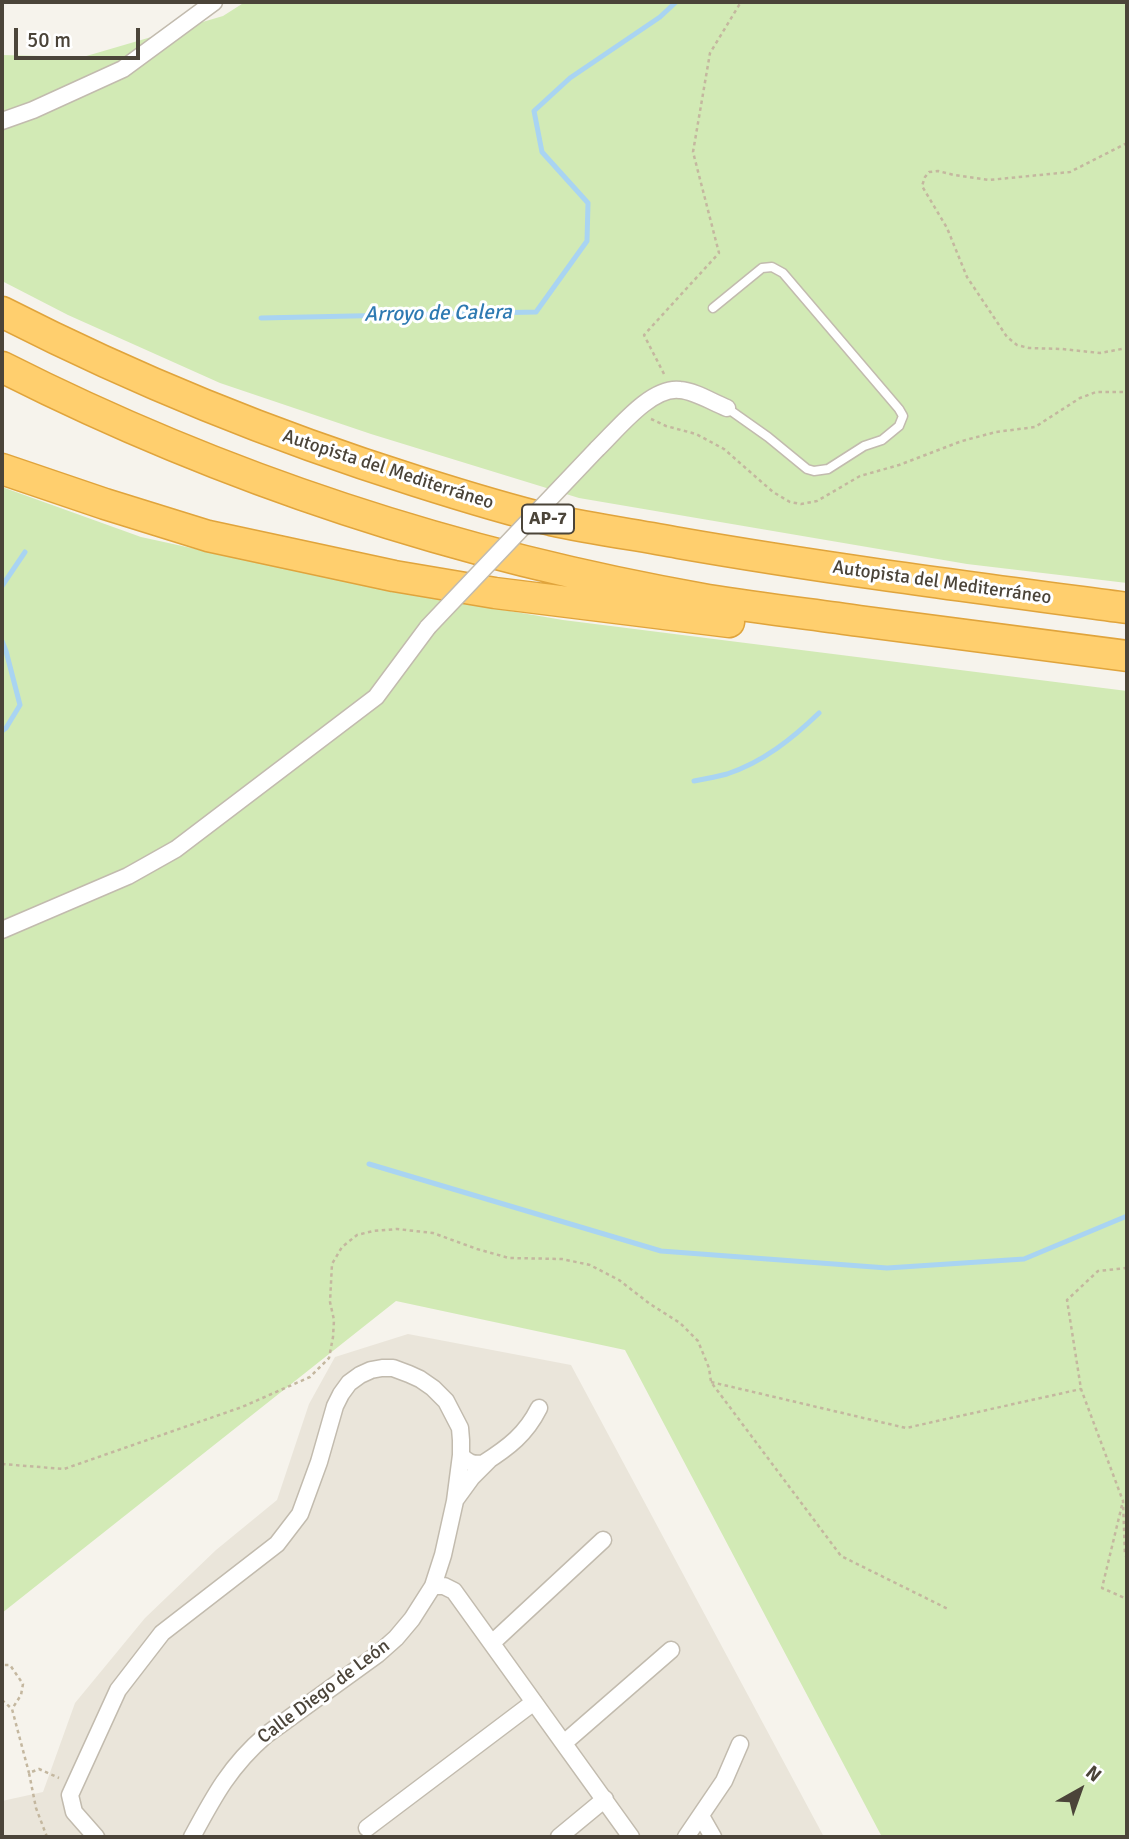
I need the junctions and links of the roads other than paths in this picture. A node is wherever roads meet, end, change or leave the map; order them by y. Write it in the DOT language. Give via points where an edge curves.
graph roads {
  1 [pos="214,2"];
  2 [pos="2,121"];
  3 [pos="713,309"];
  4 [pos="2,312"];
  5 [pos="2,367"];
  6 [pos="727,408"];
  7 [pos="2,469"];
  8 [pos="1127,608"];
  9 [pos="1043,645"];
  10 [pos="1127,656"];
  11 [pos="2,930"];
  12 [pos="539,1408"];
  13 [pos="461,1455"];
  14 [pos="493,1457"];
  15 [pos="455,1501"];
  16 [pos="603,1539"];
  17 [pos="433,1586"];
  18 [pos="492,1643"];
  19 [pos="671,1650"];
  20 [pos="534,1702"];
  21 [pos="564,1743"];
  22 [pos="740,1745"];
  23 [pos="605,1799"];
  24 [pos="701,1816"];
  25 [pos="367,1828"];
  26 [pos="96,1837"];
  27 [pos="192,1837"];
  28 [pos="559,1837"];
  29 [pos="631,1837"];
  30 [pos="686,1837"];
  31 [pos="713,1837"];
  1 -- 2 [label="street" via="123,69"];
  3 -- 6 [label="lane" via="762,268 783,273 903,416 900,426 882,440 828,469 814,471"];
  4 -- 8 [label="highway, Autopista del Mediterráneo / AP-7" via="207,407 345,459 552,520 902,579"];
  5 -- 9 [label="highway, AP-7" via="205,459 473,548 709,600"];
  6 -- 11 [label="street, bridge" via="683,390 671,389 651,398 428,627 376,697 176,849 128,876"];
  7 -- 9 [label="highway" via="208,536 394,576 977,651"];
  9 -- 10 [label="highway, AP-7"];
  12 -- 14 [label="street" via="523,1434"];
  13 -- 14 [label="street" via="478,1464"];
  13 -- 15 [label="street, Calle Diego de León"];
  13 -- 26 [label="street, Calle Diego de León" via="460,1428 453,1412 420,1379 382,1368 349,1383 335,1406 300,1514 277,1544 163,1633 118,1690 70,1795 74,1812"];
  14 -- 15 [label="street"];
  15 -- 17 [label="street, Calle Diego de León"];
  16 -- 18 [label="street"];
  17 -- 18 [label="street" via="454,1591"];
  17 -- 27 [label="street, Calle Diego de León" via="387,1646 250,1749 224,1780"];
  18 -- 20 [label="street"];
  19 -- 21 [label="street"];
  20 -- 21 [label="street"];
  20 -- 25 [label="street"];
  21 -- 23 [label="street"];
  22 -- 24 [label="street"];
  23 -- 28 [label="street"];
  23 -- 29 [label="street"];
  24 -- 30 [label="street"];
  24 -- 31 [label="street"];
}
